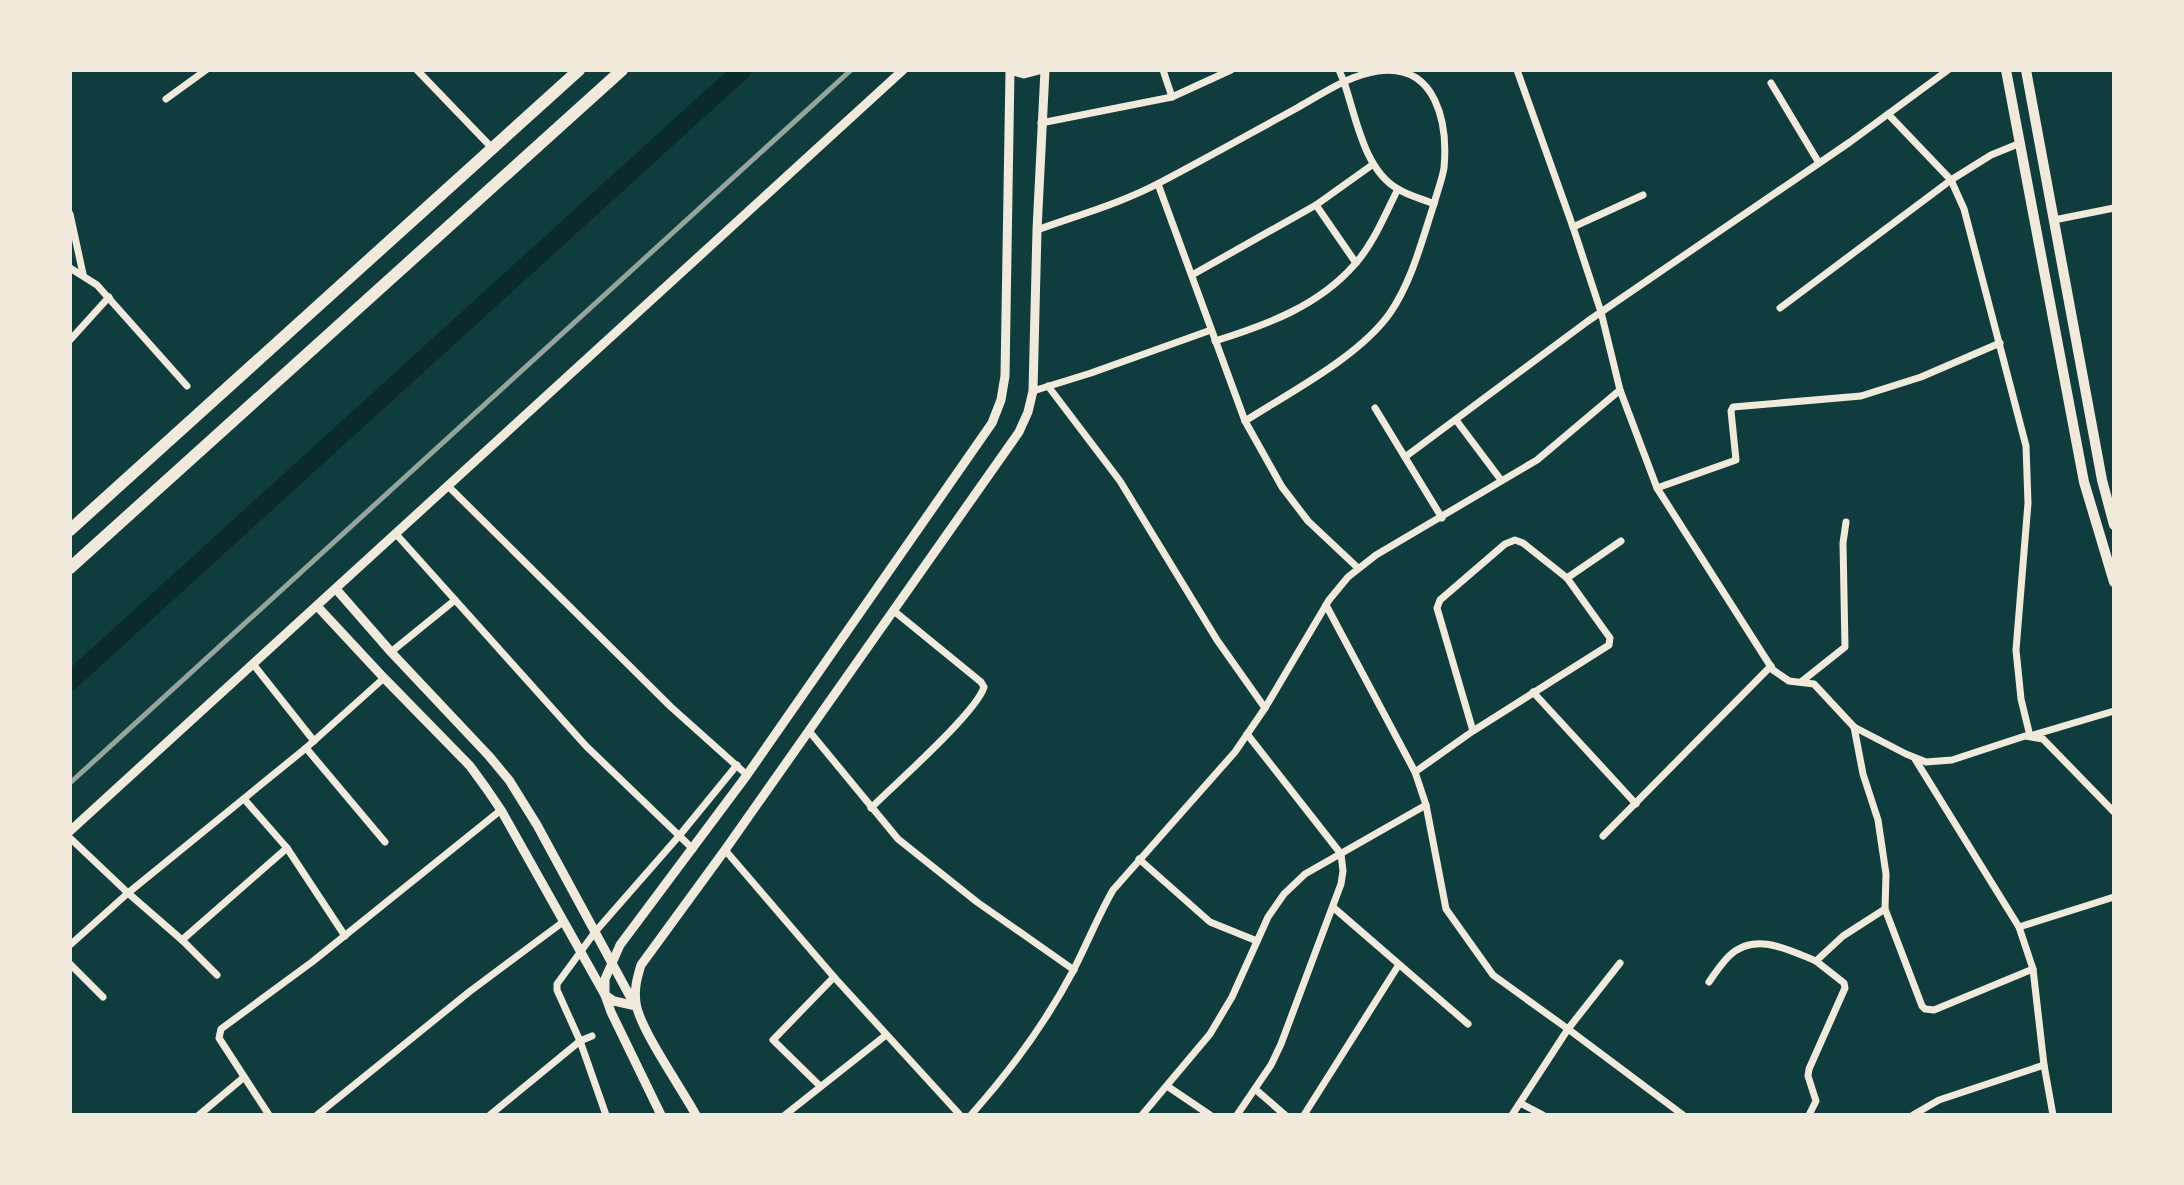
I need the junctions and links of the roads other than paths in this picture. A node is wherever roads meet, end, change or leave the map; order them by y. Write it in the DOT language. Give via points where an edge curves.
graph roads {
  1 [pos="206,70"];
  2 [pos="417,70"];
  3 [pos="579,70"];
  4 [pos="622,70"];
  5 [pos="903,70"];
  6 [pos="1010,70"];
  7 [pos="1039,70"];
  8 [pos="1045,70"];
  9 [pos="1163,70"];
  10 [pos="1231,70"];
  11 [pos="1339,70"];
  12 [pos="1517,70"];
  13 [pos="1948,70"];
  14 [pos="2006,70"];
  15 [pos="2026,70"];
  16 [pos="1344,82"];
  17 [pos="1771,83"];
  18 [pos="1172,97"];
  19 [pos="166,99"];
  20 [pos="1888,114"];
  21 [pos="1041,123"];
  22 [pos="2018,144"];
  23 [pos="493,149"];
  24 [pos="1819,163"];
  25 [pos="1372,165"];
  26 [pos="1951,180"];
  27 [pos="1158,184"];
  28 [pos="1398,190"];
  29 [pos="1643,195"];
  30 [pos="1434,204"];
  31 [pos="1316,205"];
  32 [pos="2114,208"];
  33 [pos="70,214"];
  34 [pos="2054,220"];
  35 [pos="1573,227"];
  36 [pos="1037,230"];
  37 [pos="1356,263"];
  38 [pos="70,268"];
  39 [pos="83,274"];
  40 [pos="1192,275"];
  41 [pos="108,297"];
  42 [pos="1780,308"];
  43 [pos="1601,312"];
  44 [pos="1211,330"];
  45 [pos="70,340"];
  46 [pos="1215,341"];
  47 [pos="2000,343"];
  48 [pos="187,386"];
  49 [pos="1048,386"];
  50 [pos="1620,390"];
  51 [pos="1033,391"];
  52 [pos="1375,408"];
  53 [pos="1456,420"];
  54 [pos="1245,421"];
  55 [pos="1405,457"];
  56 [pos="1501,480"];
  57 [pos="449,486"];
  58 [pos="1657,488"];
  59 [pos="1442,518"];
  60 [pos="1846,522"];
  61 [pos="2114,525"];
  62 [pos="70,530"];
  63 [pos="396,534"];
  64 [pos="1621,541"];
  65 [pos="70,568"];
  66 [pos="1358,568"];
  67 [pos="1567,578"];
  68 [pos="2114,582"];
  69 [pos="336,589"];
  70 [pos="455,600"];
  71 [pos="317,606"];
  72 [pos="1326,606"];
  73 [pos="894,611"];
  74 [pos="391,652"];
  75 [pos="253,664"];
  76 [pos="1771,666"];
  77 [pos="384,678"];
  78 [pos="1801,682"];
  79 [pos="1533,692"];
  80 [pos="1265,708"];
  81 [pos="2114,711"];
  82 [pos="1854,727"];
  83 [pos="809,731"];
  84 [pos="1473,731"];
  85 [pos="1247,734"];
  86 [pos="2030,736"];
  87 [pos="314,741"];
  88 [pos="306,748"];
  89 [pos="1914,758"];
  90 [pos="737,765"];
  91 [pos="1415,772"];
  92 [pos="747,775"];
  93 [pos="245,800"];
  94 [pos="1636,804"];
  95 [pos="1426,806"];
  96 [pos="871,808"];
  97 [pos="501,810"];
  98 [pos="2114,812"];
  99 [pos="70,831"];
  100 [pos="679,836"];
  101 [pos="1603,836"];
  102 [pos="70,838"];
  103 [pos="385,842"];
  104 [pos="287,848"];
  105 [pos="693,849"];
  106 [pos="725,849"];
  107 [pos="1341,854"];
  108 [pos="1139,859"];
  109 [pos="128,893"];
  110 [pos="2114,897"];
  111 [pos="1334,908"];
  112 [pos="1885,909"];
  113 [pos="563,922"];
  114 [pos="2019,927"];
  115 [pos="595,932"];
  116 [pos="345,936"];
  117 [pos="182,940"];
  118 [pos="1257,941"];
  119 [pos="70,945"];
  120 [pos="580,952"];
  121 [pos="1816,961"];
  122 [pos="612,962"];
  123 [pos="1620,963"];
  124 [pos="70,964"];
  125 [pos="1398,966"];
  126 [pos="2033,968"];
  127 [pos="1074,970"];
  128 [pos="217,975"];
  129 [pos="834,977"];
  130 [pos="1709,982"];
  131 [pos="604,995"];
  132 [pos="103,997"];
  133 [pos="636,1006"];
  134 [pos="1468,1024"];
  135 [pos="1568,1029"];
  136 [pos="886,1035"];
  137 [pos="592,1037"];
  138 [pos="580,1041"];
  139 [pos="2043,1065"];
  140 [pos="243,1078"];
  141 [pos="820,1086"];
  142 [pos="1167,1086"];
  143 [pos="1255,1089"];
  144 [pos="1520,1103"];
  145 [pos="199,1115"];
  146 [pos="269,1115"];
  147 [pos="317,1115"];
  148 [pos="490,1115"];
  149 [pos="606,1115"];
  150 [pos="662,1115"];
  151 [pos="696,1115"];
  152 [pos="785,1115"];
  153 [pos="960,1115"];
  154 [pos="971,1115"];
  155 [pos="1142,1115"];
  156 [pos="1210,1115"];
  157 [pos="1237,1115"];
  158 [pos="1285,1115"];
  159 [pos="1304,1115"];
  160 [pos="1512,1115"];
  161 [pos="1542,1115"];
  162 [pos="1683,1115"];
  163 [pos="1809,1115"];
  164 [pos="1913,1115"];
  165 [pos="2053,1115"];
  1 -- 19 [label="street"];
  2 -- 23 [label="street"];
  3 -- 23 [label="highway"];
  4 -- 65 [label="highway"];
  5 -- 57 [label="street"];
  6 -- 7 [label="street" via="1024,74"];
  6 -- 92 [label="street" via="1001,400 979,443"];
  8 -- 21 [label="street"];
  9 -- 18 [label="street"];
  10 -- 18 [label="street"];
  11 -- 16 [label="street"];
  12 -- 35 [label="street"];
  13 -- 20 [label="street"];
  14 -- 22 [label="main road"];
  15 -- 34 [label="main road"];
  16 -- 25 [label="street"];
  16 -- 27 [label="street"];
  16 -- 30 [label="street" via="1381,70 1398,71 1430,90 1440,108 1444,140 1444,170"];
  17 -- 24 [label="street"];
  18 -- 21 [label="street"];
  20 -- 24 [label="street"];
  20 -- 26 [label="street"];
  21 -- 36 [label="street"];
  22 -- 26 [label="street"];
  22 -- 68 [label="main road" via="2084,482"];
  23 -- 62 [label="highway"];
  24 -- 43 [label="street"];
  25 -- 28 [label="street"];
  25 -- 31 [label="street"];
  26 -- 42 [label="street"];
  26 -- 47 [label="street" via="1964,209"];
  27 -- 36 [label="street"];
  27 -- 40 [label="street"];
  28 -- 30 [label="street"];
  28 -- 37 [label="street"];
  29 -- 35 [label="street"];
  30 -- 54 [label="street" via="1403,288 1374,332"];
  31 -- 37 [label="street"];
  31 -- 40 [label="street"];
  32 -- 34 [label="street"];
  33 -- 39 [label="street"];
  34 -- 61 [label="main road"];
  35 -- 43 [label="street"];
  36 -- 51 [label="street"];
  37 -- 46 [label="street" via="1329,290 1297,309"];
  38 -- 39 [label="street"];
  39 -- 41 [label="street"];
  40 -- 44 [label="street"];
  41 -- 45 [label="street"];
  41 -- 48 [label="street"];
  43 -- 50 [label="street"];
  43 -- 53 [label="street"];
  44 -- 46 [label="street"];
  44 -- 49 [label="street"];
  46 -- 54 [label="street"];
  47 -- 58 [label="street" via="1921,377 1861,396 1733,407 1736,460"];
  47 -- 86 [label="street" via="2026,446 2028,472 2016,650"];
  49 -- 51 [label="street"];
  49 -- 80 [label="street" via="1119,481 1217,640"];
  50 -- 56 [label="street" via="1537,460"];
  50 -- 58 [label="street"];
  51 -- 73 [label="street" via="1024,422 1008,450"];
  52 -- 55 [label="street"];
  53 -- 55 [label="street"];
  53 -- 56 [label="street"];
  54 -- 66 [label="street" via="1282,488 1308,521"];
  55 -- 59 [label="street"];
  56 -- 59 [label="street"];
  57 -- 63 [label="street"];
  57 -- 90 [label="street" via="671,707"];
  58 -- 76 [label="street"];
  59 -- 66 [label="street"];
  60 -- 78 [label="street" via="1845,647"];
  63 -- 69 [label="street"];
  63 -- 70 [label="street"];
  64 -- 67 [label="street"];
  66 -- 72 [label="street"];
  67 -- 79 [label="street" via="1610,638 1609,645"];
  67 -- 84 [label="street" via="1515,540 1440,600 1438,617"];
  69 -- 71 [label="street"];
  69 -- 74 [label="street"];
  70 -- 74 [label="street"];
  70 -- 100 [label="street" via="586,746"];
  71 -- 75 [label="street"];
  71 -- 77 [label="street"];
  72 -- 80 [label="street"];
  72 -- 91 [label="street"];
  73 -- 83 [label="street"];
  73 -- 96 [label="street" via="984,687 951,729"];
  74 -- 115 [label="street" via="509,780"];
  75 -- 87 [label="street"];
  75 -- 99 [label="street"];
  76 -- 78 [label="street" via="1780,677"];
  76 -- 94 [label="street"];
  77 -- 87 [label="street"];
  77 -- 97 [label="street" via="470,766"];
  78 -- 82 [label="street" via="1820,689"];
  79 -- 84 [label="street"];
  79 -- 94 [label="street"];
  80 -- 85 [label="street"];
  81 -- 86 [label="street"];
  82 -- 89 [label="street"];
  82 -- 112 [label="street" via="1878,820 1886,874"];
  83 -- 96 [label="street"];
  83 -- 106 [label="street"];
  84 -- 91 [label="street"];
  85 -- 107 [label="street"];
  85 -- 108 [label="street" via="1214,778"];
  86 -- 89 [label="street" via="1937,763"];
  86 -- 98 [label="street" via="2051,745"];
  87 -- 88 [label="street"];
  88 -- 93 [label="street"];
  88 -- 103 [label="street"];
  89 -- 114 [label="street"];
  90 -- 92 [label="street"];
  90 -- 100 [label="street"];
  91 -- 95 [label="street"];
  92 -- 105 [label="street"];
  93 -- 104 [label="street"];
  93 -- 109 [label="street"];
  94 -- 101 [label="street"];
  95 -- 107 [label="street"];
  95 -- 135 [label="street" via="1446,909 1493,975"];
  96 -- 127 [label="street" via="927,864"];
  97 -- 113 [label="street"];
  97 -- 116 [label="street"];
  100 -- 105 [label="street"];
  100 -- 115 [label="street"];
  102 -- 109 [label="street"];
  104 -- 116 [label="street"];
  104 -- 117 [label="street"];
  105 -- 122 [label="street"];
  106 -- 129 [label="street"];
  106 -- 133 [label="street" via="641,965 635,985"];
  107 -- 111 [label="street" via="1343,872"];
  107 -- 118 [label="street" via="1305,874 1284,894"];
  108 -- 118 [label="street" via="1209,922"];
  108 -- 127 [label="street" via="1100,913"];
  109 -- 117 [label="street"];
  109 -- 119 [label="street"];
  110 -- 114 [label="street"];
  111 -- 125 [label="street"];
  111 -- 143 [label="street" via="1281,1044"];
  112 -- 121 [label="street" via="1843,936"];
  112 -- 126 [label="street" via="1925,1009 1934,1010"];
  113 -- 120 [label="street"];
  113 -- 147 [label="street"];
  114 -- 126 [label="street"];
  115 -- 120 [label="street"];
  115 -- 122 [label="street"];
  116 -- 140 [label="street" via="221,1029 219,1038"];
  117 -- 128 [label="street"];
  118 -- 142 [label="street" via="1210,1034"];
  120 -- 131 [label="street"];
  120 -- 138 [label="street" via="557,984"];
  121 -- 130 [label="street" via="1782,946 1753,944 1730,955"];
  121 -- 163 [label="street" via="1845,988 1809,1069 1816,1101"];
  122 -- 131 [label="street"];
  122 -- 133 [label="street"];
  123 -- 135 [label="street"];
  124 -- 132 [label="street"];
  125 -- 134 [label="street"];
  125 -- 159 [label="street"];
  126 -- 139 [label="street"];
  127 -- 154 [label="street" via="1025,1051"];
  129 -- 136 [label="street"];
  129 -- 141 [label="street" via="773,1040"];
  131 -- 133 [label="street"];
  131 -- 150 [label="street"];
  133 -- 151 [label="street"];
  135 -- 144 [label="street"];
  135 -- 162 [label="street"];
  136 -- 141 [label="street"];
  136 -- 153 [label="street"];
  137 -- 138 [label="street"];
  138 -- 148 [label="street"];
  138 -- 149 [label="street"];
  139 -- 164 [label="street" via="1938,1100"];
  139 -- 165 [label="street"];
  140 -- 145 [label="street"];
  140 -- 146 [label="street"];
  141 -- 152 [label="street"];
  142 -- 155 [label="street"];
  142 -- 156 [label="street"];
  143 -- 157 [label="street"];
  143 -- 158 [label="street"];
  144 -- 160 [label="street"];
  144 -- 161 [label="street"];
}
